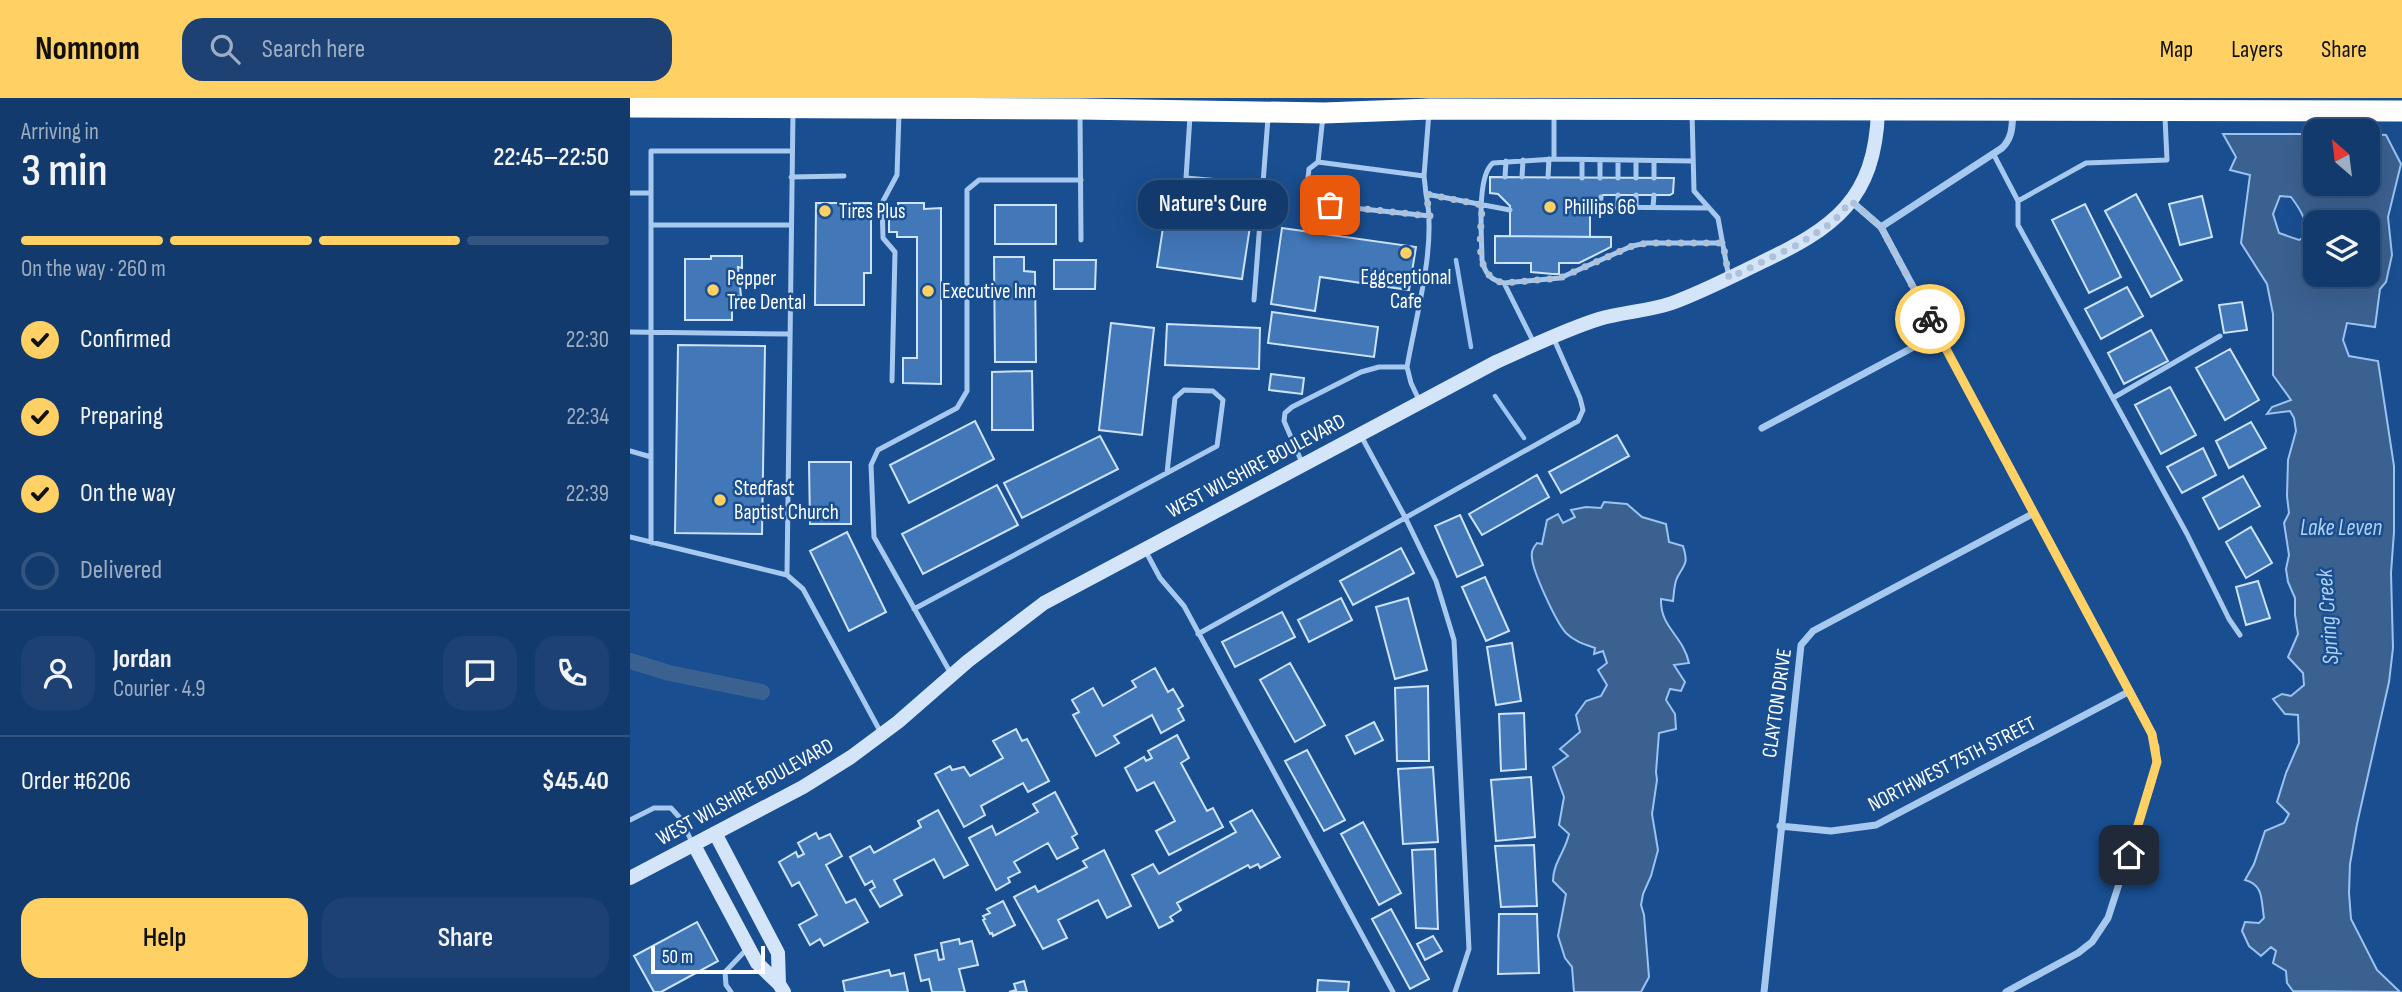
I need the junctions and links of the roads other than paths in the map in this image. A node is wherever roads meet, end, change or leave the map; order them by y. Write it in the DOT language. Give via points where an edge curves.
graph roads {
  1 [pos="862,98"];
  2 [pos="898,103"];
  3 [pos="1027,104"];
  4 [pos="1878,104"];
  5 [pos="630,107"];
  6 [pos="799,108"];
  7 [pos="1080,109"];
  8 [pos="1430,109"];
  9 [pos="1555,110"];
  10 [pos="1691,110"];
  11 [pos="2013,110"];
  12 [pos="2165,110"];
  13 [pos="1190,111"];
  14 [pos="2402,111"];
  15 [pos="1268,112"];
  16 [pos="1324,113"];
  17 [pos="791,151"];
  18 [pos="1994,155"];
  19 [pos="1551,159"];
  20 [pos="1523,160"];
  21 [pos="1583,160"];
  22 [pos="1600,160"];
  23 [pos="1618,160"];
  24 [pos="1636,160"];
  25 [pos="1506,161"];
  26 [pos="1654,161"];
  27 [pos="1318,162"];
  28 [pos="1693,162"];
  29 [pos="845,176"];
  30 [pos="1424,176"];
  31 [pos="791,177"];
  32 [pos="1505,177"];
  33 [pos="1522,177"];
  34 [pos="1548,177"];
  35 [pos="1600,177"];
  36 [pos="1582,178"];
  37 [pos="1618,178"];
  38 [pos="1636,178"];
  39 [pos="1654,178"];
  40 [pos="1081,180"];
  41 [pos="1264,185"];
  42 [pos="630,193"];
  43 [pos="651,193"];
  44 [pos="1426,194"];
  45 [pos="1618,195"];
  46 [pos="1636,195"];
  47 [pos="1654,195"];
  48 [pos="1601,197"];
  49 [pos="1504,199"];
  50 [pos="1851,201"];
  51 [pos="2018,201"];
  52 [pos="1482,205"];
  53 [pos="1590,207"];
  54 [pos="1600,207"];
  55 [pos="1618,207"];
  56 [pos="1636,207"];
  57 [pos="1653,207"];
  58 [pos="1709,208"];
  59 [pos="1430,216"];
  60 [pos="651,225"];
  61 [pos="791,225"];
  62 [pos="1881,227"];
  63 [pos="1081,240"];
  64 [pos="1723,243"];
  65 [pos="1729,278"];
  66 [pos="1504,283"];
  67 [pos="1254,300"];
  68 [pos="630,332"];
  69 [pos="651,332"];
  70 [pos="790,334"];
  71 [pos="1938,334"];
  72 [pos="2220,336"];
  73 [pos="1553,337"];
  74 [pos="1535,345"];
  75 [pos="1407,367"];
  76 [pos="892,381"];
  77 [pos="2113,398"];
  78 [pos="1421,402"];
  79 [pos="1762,428"];
  80 [pos="1360,434"];
  81 [pos="630,451"];
  82 [pos="651,457"];
  83 [pos="1303,465"];
  84 [pos="1167,473"];
  85 [pos="2034,513"];
  86 [pos="1406,519"];
  87 [pos="630,537"];
  88 [pos="651,542"];
  89 [pos="1145,549"];
  90 [pos="788,576"];
  91 [pos="914,609"];
  92 [pos="1198,634"];
  93 [pos="2240,635"];
  94 [pos="952,675"];
  95 [pos="2130,691"];
  96 [pos="882,735"];
  97 [pos="630,820"];
  98 [pos="1780,826"];
  99 [pos="715,833"];
  100 [pos="694,845"];
  101 [pos="630,878"];
  102 [pos="749,947"];
  103 [pos="782,988"];
  104 [pos="731,992"];
  105 [pos="1393,992"];
  106 [pos="1455,992"];
  107 [pos="1764,992"];
  108 [pos="2006,992"];
  1 -- 6 [label="highway"];
  2 -- 3 [label="highway"];
  2 -- 6 [label="highway"];
  2 -- 76 [label="lane" via="898,175 882,203 883,238 895,252"];
  3 -- 7 [label="highway"];
  4 -- 10 [label="highway"];
  4 -- 11 [label="highway"];
  4 -- 50 [label="main road, WEST WILSHIRE BOULEVARD" via="1875,150"];
  5 -- 6 [label="highway"];
  6 -- 17 [label="lane"];
  7 -- 13 [label="highway"];
  7 -- 40 [label="lane"];
  8 -- 9 [label="highway"];
  8 -- 16 [label="highway"];
  8 -- 30 [label="lane"];
  9 -- 10 [label="highway"];
  9 -- 19 [label="lane"];
  10 -- 28 [label="lane"];
  11 -- 12 [label="highway"];
  11 -- 18 [label="street" via="2009,141"];
  12 -- 14 [label="highway"];
  12 -- 51 [label="lane" via="2167,160 2086,163"];
  13 -- 15 [label="highway"];
  13 -- 41 [label="lane" via="1186,178"];
  15 -- 16 [label="highway"];
  15 -- 41 [label="lane"];
  16 -- 27 [label="lane"];
  17 -- 31 [label="lane"];
  17 -- 43 [label="lane" via="651,151"];
  18 -- 51 [label="lane"];
  18 -- 62 [label="street"];
  19 -- 20 [label="lane"];
  19 -- 21 [label="lane"];
  19 -- 34 [label="lane"];
  20 -- 25 [label="lane"];
  20 -- 33 [label="lane"];
  21 -- 22 [label="lane"];
  21 -- 36 [label="lane"];
  22 -- 23 [label="lane"];
  22 -- 35 [label="lane"];
  23 -- 24 [label="lane"];
  23 -- 37 [label="lane"];
  24 -- 26 [label="lane"];
  24 -- 38 [label="lane"];
  25 -- 32 [label="lane"];
  25 -- 52 [label="lane" via="1487,167"];
  26 -- 28 [label="lane"];
  26 -- 39 [label="lane"];
  27 -- 30 [label="lane"];
  27 -- 59 [label="lane" via="1309,169 1305,203"];
  28 -- 58 [label="lane" via="1694,191"];
  29 -- 31 [label="lane"];
  30 -- 44 [label="lane"];
  31 -- 61 [label="lane"];
  40 -- 63 [label="lane"];
  40 -- 91 [label="lane" via="979,180 967,190 967,391 957,408 878,450 871,464 874,537"];
  41 -- 67 [label="lane"];
  42 -- 43 [label="lane"];
  43 -- 60 [label="lane"];
  44 -- 52 [label="lane"];
  44 -- 59 [label="lane"];
  45 -- 55 [label="lane"];
  46 -- 56 [label="lane"];
  47 -- 57 [label="lane"];
  48 -- 54 [label="lane"];
  49 -- 52 [label="lane" via="1507,210"];
  50 -- 62 [label="street"];
  50 -- 65 [label="main road, WEST WILSHIRE BOULEVARD" via="1833,222 1799,244"];
  51 -- 77 [label="lane" via="2018,225"];
  52 -- 66 [label="lane" via="1482,260 1489,277"];
  53 -- 54 [label="lane"];
  54 -- 55 [label="lane"];
  55 -- 56 [label="lane"];
  56 -- 57 [label="lane"];
  57 -- 58 [label="lane"];
  58 -- 64 [label="lane" via="1718,218"];
  59 -- 75 [label="lane"];
  60 -- 61 [label="lane"];
  60 -- 69 [label="lane"];
  61 -- 70 [label="lane"];
  62 -- 71 [label="street"];
  64 -- 65 [label="lane"];
  64 -- 66 [label="lane" via="1647,243 1560,278"];
  65 -- 73 [label="main road, WEST WILSHIRE BOULEVARD" via="1670,303 1600,319"];
  66 -- 74 [label="lane"];
  68 -- 69 [label="lane"];
  69 -- 70 [label="lane"];
  69 -- 82 [label="lane"];
  70 -- 90 [label="lane"];
  71 -- 79 [label="street"];
  71 -- 85 [label="street"];
  72 -- 77 [label="lane"];
  73 -- 74 [label="main road, WEST WILSHIRE BOULEVARD"];
  73 -- 86 [label="lane" via="1580,398 1583,410 1577,421"];
  74 -- 78 [label="main road, WEST WILSHIRE BOULEVARD"];
  75 -- 78 [label="lane"];
  75 -- 83 [label="lane" via="1361,372 1285,413 1283,421"];
  77 -- 93 [label="lane"];
  78 -- 80 [label="main road, WEST WILSHIRE BOULEVARD"];
  80 -- 83 [label="main road, WEST WILSHIRE BOULEVARD"];
  80 -- 86 [label="lane"];
  81 -- 82 [label="lane"];
  82 -- 88 [label="lane"];
  83 -- 89 [label="main road, WEST WILSHIRE BOULEVARD"];
  84 -- 84 [label="lane" via="1217,446 1223,400 1213,391 1184,390 1175,398"];
  84 -- 91 [label="lane"];
  85 -- 95 [label="street"];
  85 -- 98 [label="street, CLAYTON DRIVE" via="1807,636 1798,656"];
  86 -- 92 [label="lane"];
  86 -- 106 [label="lane" via="1436,582 1454,640 1469,949"];
  87 -- 88 [label="lane"];
  88 -- 90 [label="lane"];
  89 -- 92 [label="lane"];
  89 -- 94 [label="main road, WEST WILSHIRE BOULEVARD" via="1044,603"];
  90 -- 96 [label="lane" via="803,589"];
  91 -- 94 [label="lane"];
  92 -- 105 [label="lane"];
  94 -- 96 [label="main road, WEST WILSHIRE BOULEVARD"];
  95 -- 98 [label="street, NORTHWEST 75TH STREET" via="1876,825 1831,831"];
  95 -- 108 [label="street" via="2152,734 2157,762 2108,918 2078,953"];
  96 -- 99 [label="main road, WEST WILSHIRE BOULEVARD" via="803,787"];
  97 -- 100 [label="lane" via="654,808 671,808"];
  98 -- 107 [label="street, CLAYTON DRIVE"];
  99 -- 100 [label="main road, WEST WILSHIRE BOULEVARD"];
  99 -- 103 [label="main road" via="778,953"];
  100 -- 101 [label="main road, WEST WILSHIRE BOULEVARD"];
  100 -- 102 [label="main road"];
  102 -- 103 [label="main road" via="757,963"];
  102 -- 104 [label="lane" via="725,972"];
}
